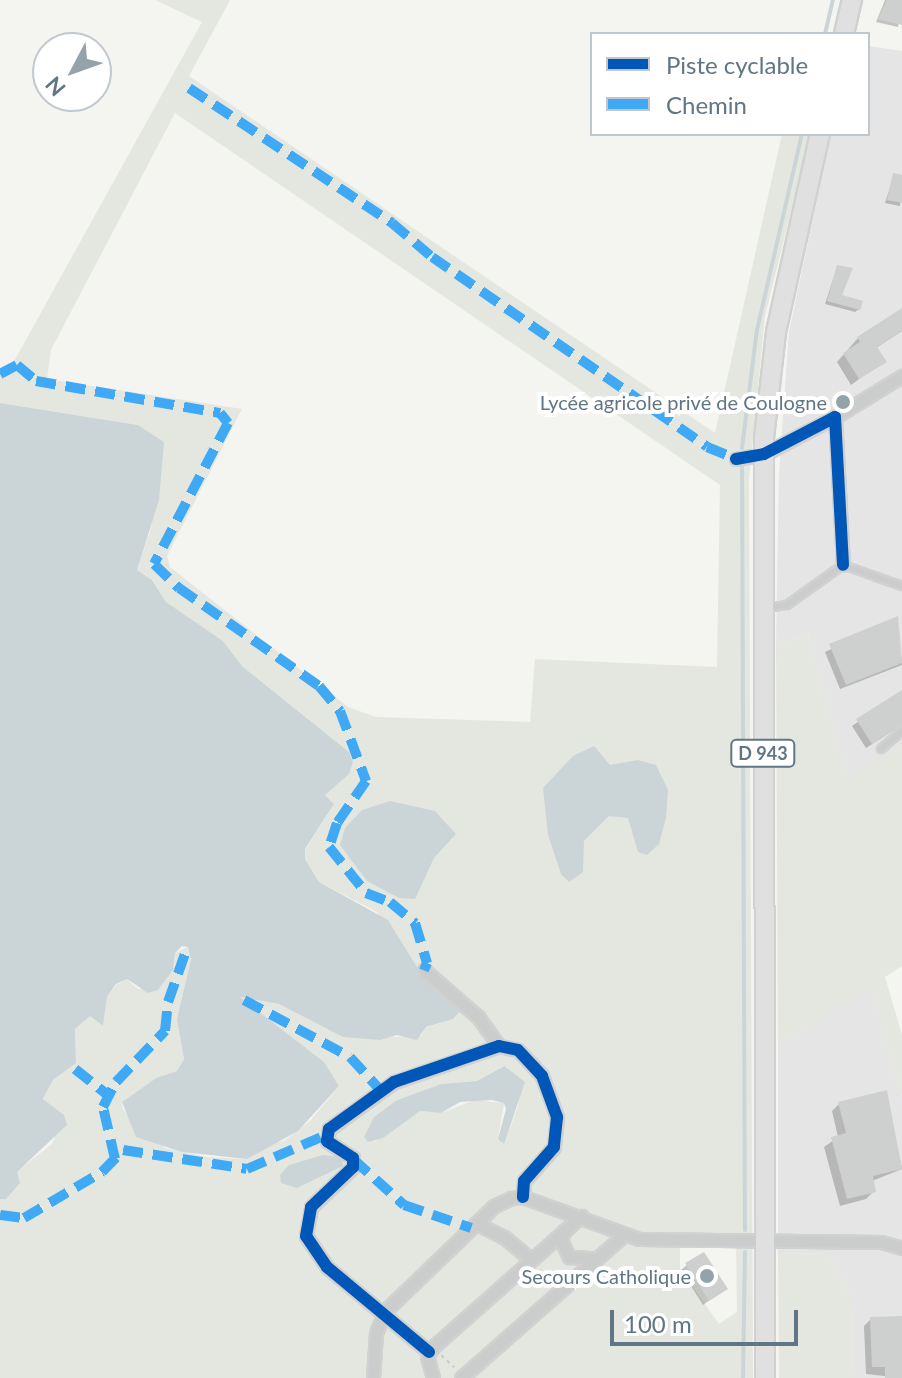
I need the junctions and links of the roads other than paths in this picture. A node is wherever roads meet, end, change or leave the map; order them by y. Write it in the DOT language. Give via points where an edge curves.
graph roads {
  1 [pos="852,0"];
  2 [pos="844,32"];
  3 [pos="820,136"];
  4 [pos="902,376"];
  5 [pos="835,417"];
  6 [pos="764,454"];
  7 [pos="736,459"];
  8 [pos="843,565"];
  9 [pos="902,586"];
  10 [pos="763,607"];
  11 [pos="902,731"];
  12 [pos="881,749"];
  13 [pos="424,970"];
  14 [pos="499,1046"];
  15 [pos="524,1181"];
  16 [pos="523,1197"];
  17 [pos="494,1206"];
  18 [pos="581,1216"];
  19 [pos="476,1223"];
  20 [pos="564,1231"];
  21 [pos="625,1234"];
  22 [pos="765,1241"];
  23 [pos="902,1248"];
  24 [pos="599,1253"];
  25 [pos="531,1260"];
  26 [pos="385,1311"];
  27 [pos="431,1350"];
  28 [pos="462,1377"];
  29 [pos="373,1378"];
  30 [pos="433,1378"];
  31 [pos="765,1378"];
  1 -- 2 [label="main road"];
  3 -- 6 [label="main road, D 943" via="776,332"];
  4 -- 5 [label="street"];
  5 -- 6 [label="street"];
  5 -- 8 [label="street"];
  6 -- 7 [label="street"];
  6 -- 10 [label="main road, D 943"];
  8 -- 9 [label="lane"];
  8 -- 10 [label="lane" via="787,605"];
  10 -- 22 [label="main road, D 943"];
  11 -- 12 [label="lane"];
  13 -- 14 [label="street" via="478,1017"];
  14 -- 15 [label="street" via="533,1060 553,1097 557,1117 554,1147"];
  14 -- 26 [label="street" via="394,1082 326,1135 353,1158 353,1167 311,1207 306,1236 327,1267"];
  15 -- 16 [label="street"];
  15 -- 17 [label="street"];
  16 -- 17 [label="street"];
  16 -- 18 [label="street"];
  17 -- 19 [label="street"];
  18 -- 20 [label="street"];
  18 -- 21 [label="street"];
  19 -- 25 [label="street" via="504,1237"];
  19 -- 26 [label="street"];
  20 -- 24 [label="street" via="561,1240 569,1257 586,1259"];
  20 -- 25 [label="street"];
  21 -- 22 [label="street" via="639,1239"];
  21 -- 24 [label="street"];
  22 -- 23 [label="street" via="881,1242"];
  22 -- 31 [label="main road, D 943"];
  24 -- 28 [label="street"];
  25 -- 27 [label="street"];
  26 -- 27 [label="street"];
  26 -- 29 [label="street" via="376,1333"];
  27 -- 30 [label="street" via="427,1367"];
}
